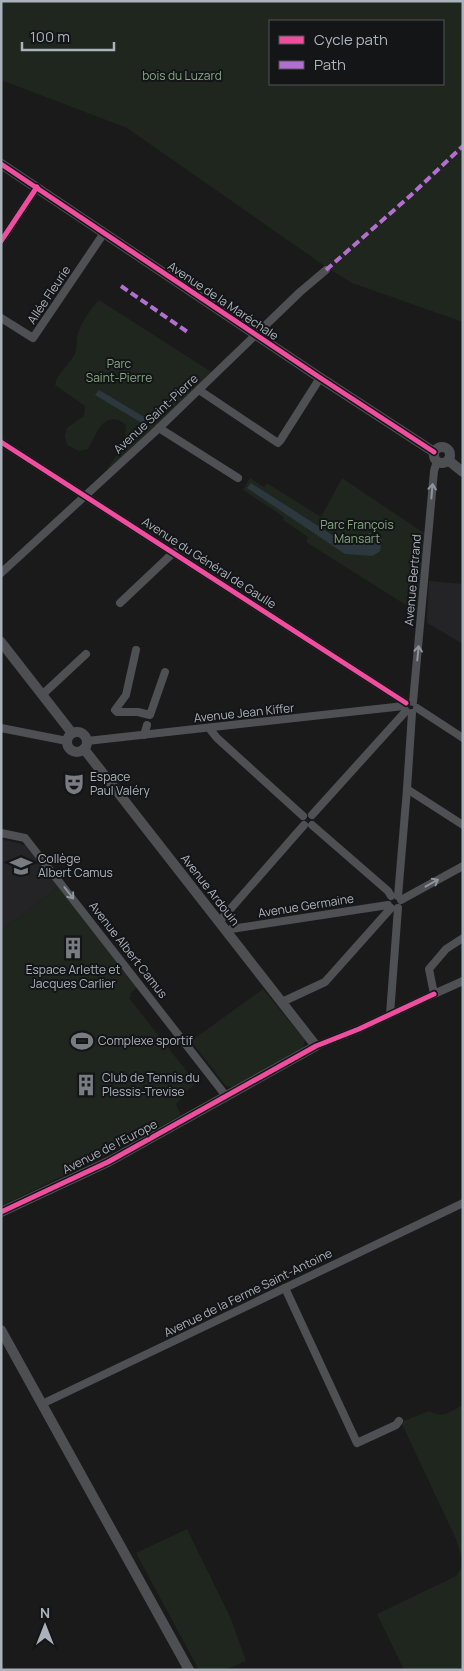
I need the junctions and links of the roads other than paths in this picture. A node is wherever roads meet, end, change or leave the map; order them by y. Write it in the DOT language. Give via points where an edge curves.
graph roads {
  1 [pos="1,164"];
  2 [pos="37,188"];
  3 [pos="104,233"];
  4 [pos="1,241"];
  5 [pos="326,270"];
  6 [pos="1,318"];
  7 [pos="255,334"];
  8 [pos="320,378"];
  9 [pos="199,390"];
  10 [pos="159,428"];
  11 [pos="1,442"];
  12 [pos="436,456"];
  13 [pos="463,472"];
  14 [pos="238,478"];
  15 [pos="84,495"];
  16 [pos="174,552"];
  17 [pos="1,573"];
  18 [pos="120,603"];
  19 [pos="1,642"];
  20 [pos="1,650"];
  21 [pos="136,650"];
  22 [pos="86,654"];
  23 [pos="165,672"];
  24 [pos="42,695"];
  25 [pos="409,707"];
  26 [pos="147,724"];
  27 [pos="1,728"];
  28 [pos="209,728"];
  29 [pos="144,735"];
  30 [pos="69,737"];
  31 [pos="463,738"];
  32 [pos="85,745"];
  33 [pos="408,789"];
  34 [pos="312,815"];
  35 [pos="303,816"];
  36 [pos="304,825"];
  37 [pos="312,825"];
  38 [pos="463,825"];
  39 [pos="1,833"];
  40 [pos="463,866"];
  41 [pos="397,897"];
  42 [pos="393,907"];
  43 [pos="219,922"];
  44 [pos="227,932"];
  45 [pos="462,941"];
  46 [pos="463,981"];
  47 [pos="434,994"];
  48 [pos="282,1002"];
  49 [pos="390,1014"];
  50 [pos="316,1046"];
  51 [pos="226,1096"];
  52 [pos="463,1203"];
  53 [pos="1,1212"];
  54 [pos="286,1288"];
  55 [pos="1,1330"];
  56 [pos="42,1404"];
  57 [pos="399,1421"];
  58 [pos="188,1670"];
  1 -- 2 [label="street, Avenue de la Maréchale"];
  2 -- 3 [label="street, Avenue de la Maréchale"];
  2 -- 4 [label="street"];
  3 -- 6 [label="street, Allée Fleurie" via="33,338"];
  3 -- 7 [label="street, Avenue de la Maréchale"];
  5 -- 7 [label="street, Avenue Saint-Pierre"];
  7 -- 8 [label="street, Avenue de la Maréchale"];
  7 -- 9 [label="street, Avenue Saint-Pierre"];
  8 -- 9 [label="street" via="278,443"];
  8 -- 12 [label="street, Avenue de la Maréchale"];
  9 -- 10 [label="street, Avenue Saint-Pierre"];
  10 -- 14 [label="street"];
  10 -- 15 [label="street, Avenue Saint-Pierre"];
  11 -- 15 [label="street, Avenue du Général de Gaulle"];
  12 -- 13 [label="street, Avenue de la Maréchale" via="439,447 446,448 450,453 448,460"];
  25 -- 12 [label="street, Avenue Bertrand, one-way"];
  15 -- 16 [label="street, Avenue du Général de Gaulle"];
  15 -- 17 [label="street, Avenue Saint-Pierre"];
  16 -- 18 [label="street"];
  16 -- 25 [label="street, Avenue du Général de Gaulle"];
  19 -- 24 [label="street"];
  20 -- 30 [label="street"];
  21 -- 23 [label="street" via="126,695 116,707 117,712 150,715"];
  22 -- 24 [label="street"];
  24 -- 30 [label="street"];
  25 -- 28 [label="street, Avenue Jean Kiffer"];
  25 -- 31 [label="street, Avenue du Général de Gaulle"];
  25 -- 33 [label="street, Avenue Bertrand"];
  25 -- 34 [label="street"];
  26 -- 29 [label="street"];
  27 -- 30 [label="street"];
  28 -- 29 [label="street, Avenue Jean Kiffer"];
  28 -- 35 [label="street"];
  29 -- 32 [label="street, Avenue Jean Kiffer"];
  30 -- 32 [label="street" via="82,733"];
  30 -- 32 [label="street" via="68,747 73,751 79,752"];
  32 -- 43 [label="street, Avenue Ardouin"];
  33 -- 38 [label="street"];
  33 -- 41 [label="street, Avenue Bertrand"];
  34 -- 35 [label="street"];
  34 -- 37 [label="street"];
  35 -- 36 [label="street"];
  36 -- 37 [label="street"];
  36 -- 43 [label="street"];
  37 -- 41 [label="street"];
  39 -- 51 [label="street, Avenue Albert Camus, one-way" via="25,838"];
  41 -- 40 [label="street, one-way"];
  41 -- 42 [label="street" via="401,904"];
  41 -- 42 [label="street" via="388,900"];
  42 -- 44 [label="street, Avenue Germaine"];
  42 -- 48 [label="street" via="325,982"];
  42 -- 49 [label="street"];
  43 -- 44 [label="street, Avenue Ardouin"];
  44 -- 48 [label="street, Avenue Ardouin"];
  45 -- 47 [label="street" via="446,949 429,969"];
  46 -- 47 [label="street"];
  47 -- 49 [label="street"];
  48 -- 50 [label="street, Avenue Ardouin"];
  49 -- 50 [label="street"];
  50 -- 51 [label="street, Avenue de l'Europe"];
  51 -- 53 [label="street, Avenue de l'Europe" via="108,1162"];
  52 -- 54 [label="street, Avenue de la Ferme Saint-Antoine"];
  54 -- 56 [label="street, Avenue de la Ferme Saint-Antoine"];
  54 -- 57 [label="street" via="357,1443"];
  55 -- 56 [label="street"];
  56 -- 58 [label="street"];
}
